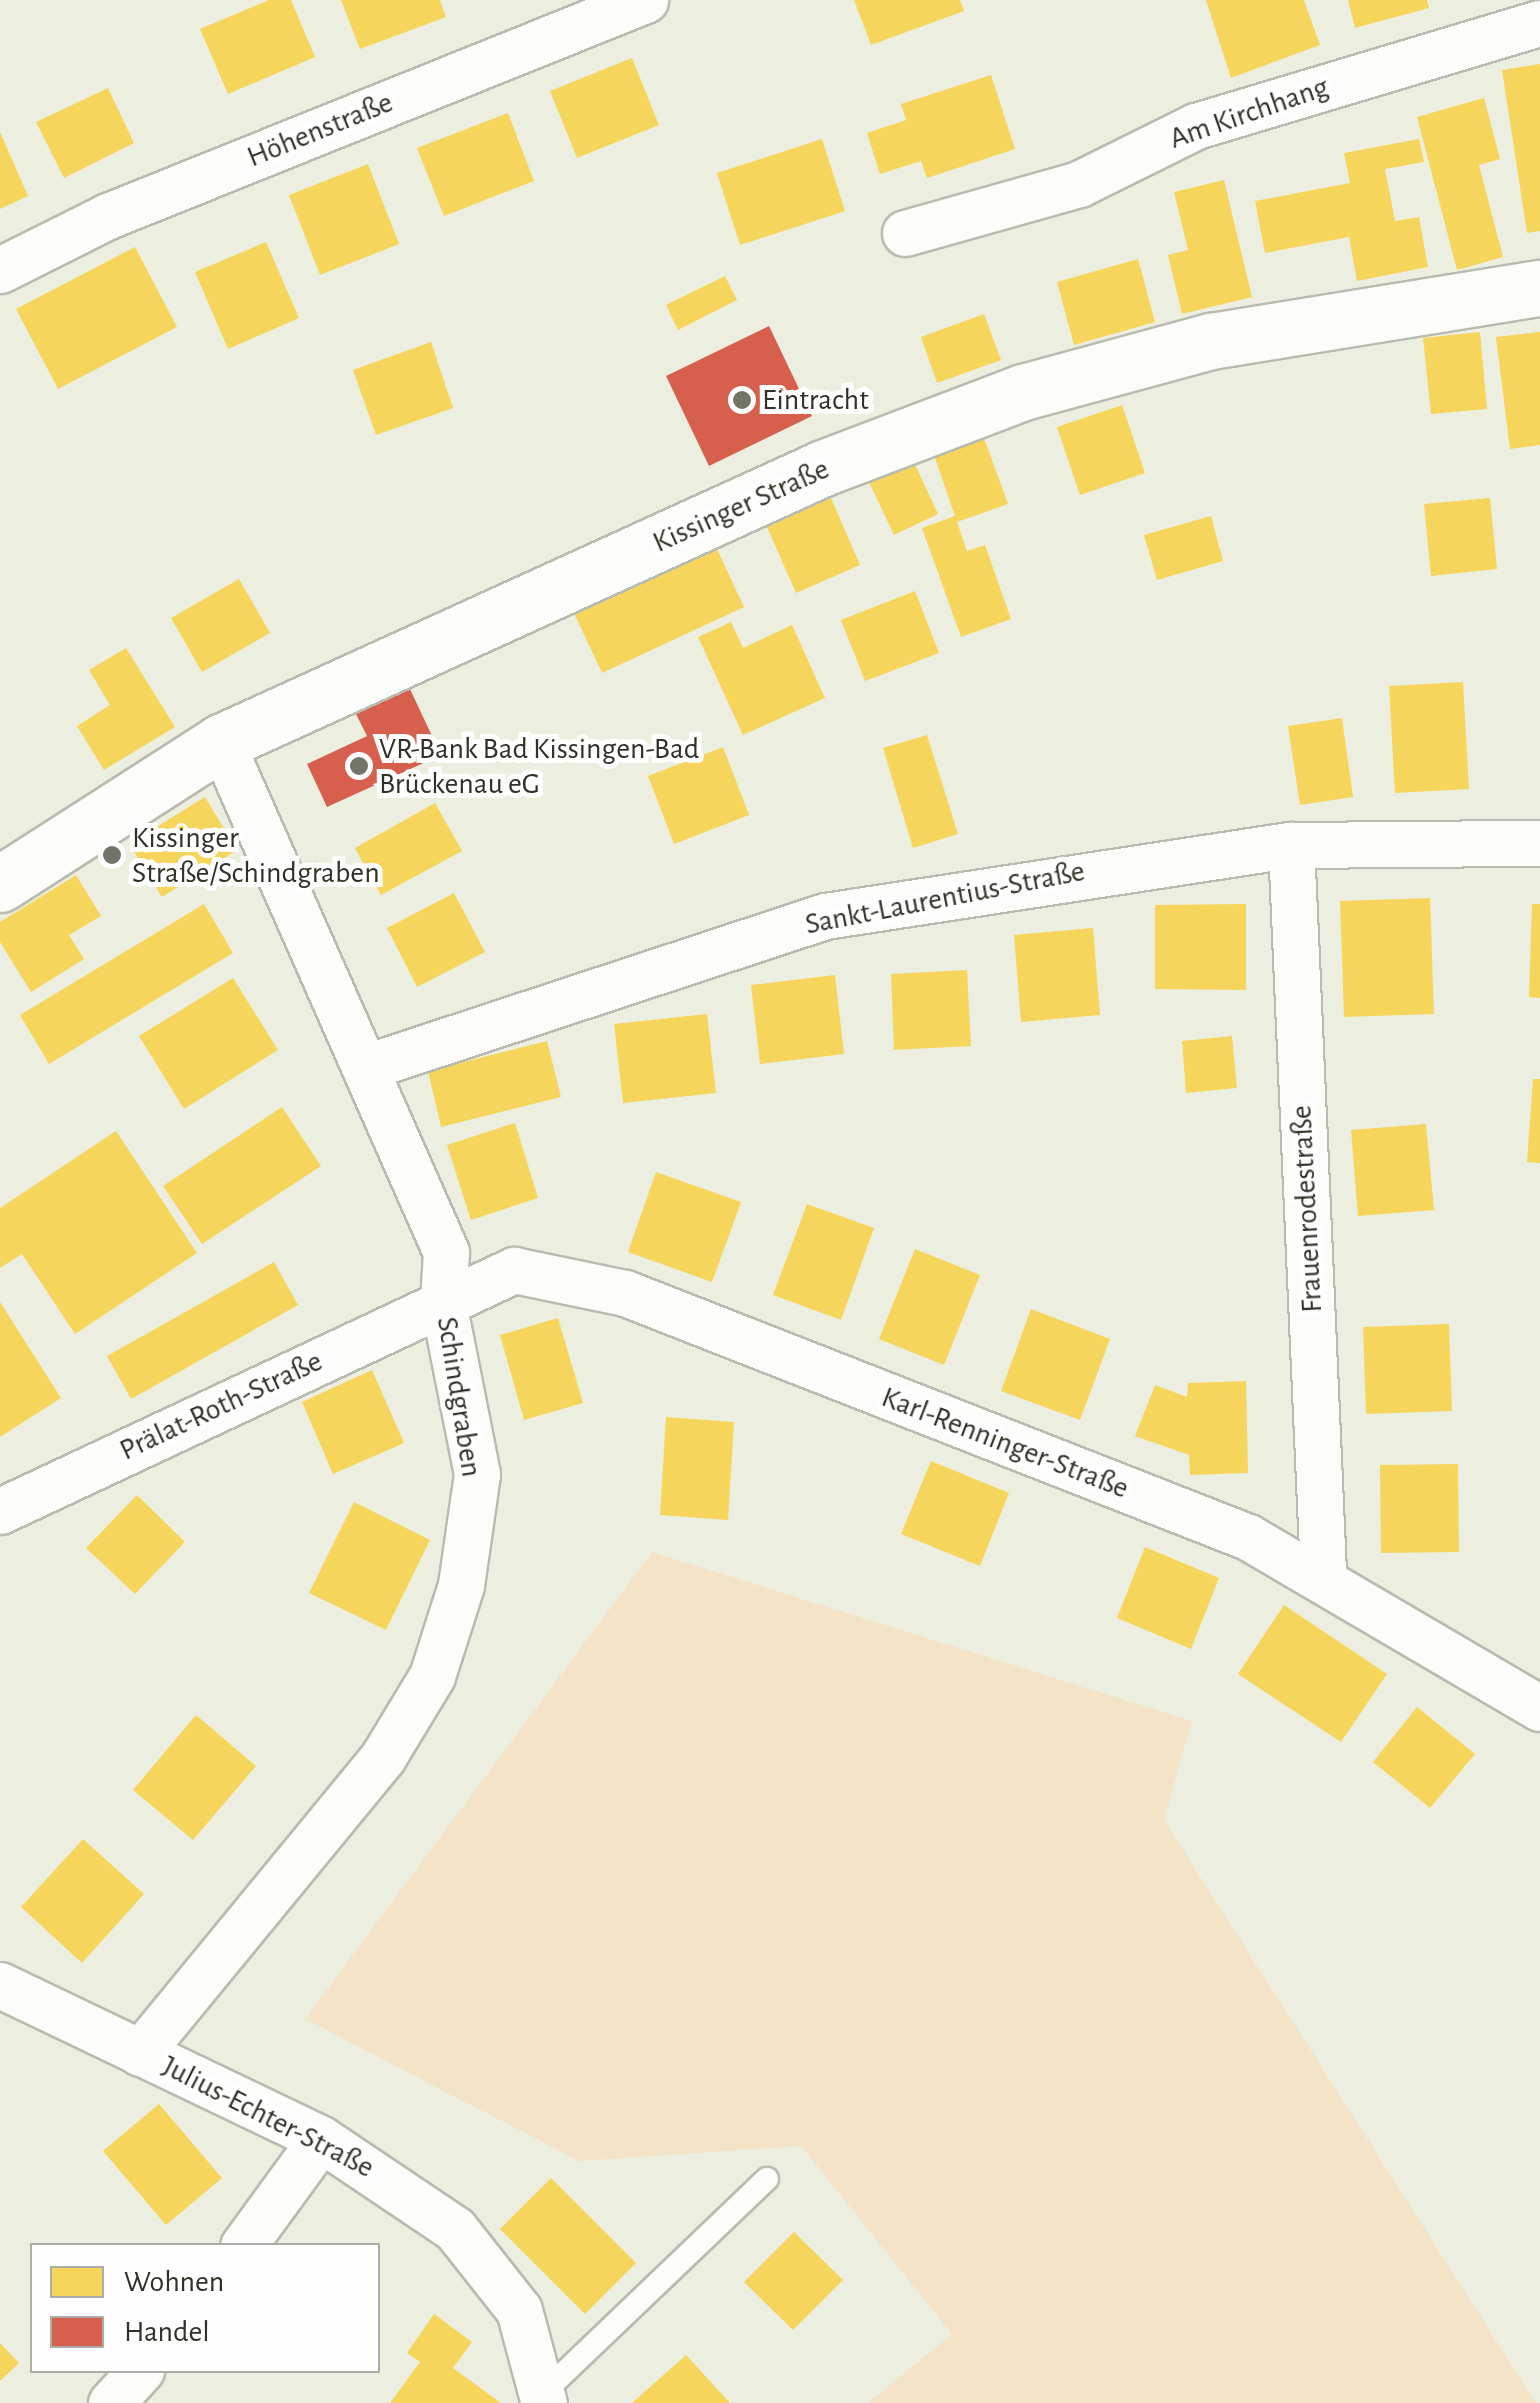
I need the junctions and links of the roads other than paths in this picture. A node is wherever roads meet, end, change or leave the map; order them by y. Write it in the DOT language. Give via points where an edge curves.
graph roads {
  1 [pos="645,0"];
  2 [pos="1540,22"];
  3 [pos="905,233"];
  4 [pos="0,270"];
  5 [pos="1540,288"];
  6 [pos="221,742"];
  7 [pos="1290,844"];
  8 [pos="1540,844"];
  9 [pos="0,884"];
  10 [pos="370,1066"];
  11 [pos="444,1302"];
  12 [pos="0,1511"];
  13 [pos="1323,1573"];
  14 [pos="1540,1708"];
  15 [pos="0,1985"];
  16 [pos="140,2053"];
  17 [pos="321,2139"];
  18 [pos="767,2179"];
  19 [pos="245,2243"];
  20 [pos="139,2373"];
  21 [pos="545,2397"];
  22 [pos="111,2403"];
  1 -- 4 [label="street, Höhenstraße" via="108,216"];
  2 -- 3 [label="street, Am Kirchhang" via="1196,126 1079,184"];
  5 -- 6 [label="street, Kissinger Straße" via="1347,313 1023,392 823,468"];
  6 -- 9 [label="street, Kissinger Straße"];
  6 -- 10 [label="street, Schindgraben"];
  7 -- 8 [label="street, Sankt-Laurentius-Straße"];
  7 -- 10 [label="street, Sankt-Laurentius-Straße" via="826,916"];
  7 -- 13 [label="street, Frauenrodestraße"];
  10 -- 11 [label="street, Schindgraben" via="446,1252"];
  11 -- 12 [label="street, Prälat-Roth-Straße"];
  11 -- 13 [label="street, Karl-Renninger-Straße" via="514,1270 624,1293"];
  11 -- 16 [label="street, Schindgraben" via="477,1474 461,1585 432,1676 383,1757"];
  13 -- 14 [label="street, Karl-Renninger-Straße"];
  15 -- 16 [label="street, Julius-Echter-Straße"];
  16 -- 17 [label="street, Julius-Echter-Straße"];
  17 -- 19 [label="street"];
  17 -- 21 [label="street, Julius-Echter-Straße" via="454,2229 519,2310"];
  18 -- 21 [label="lane"];
  20 -- 22 [label="street"];
}
